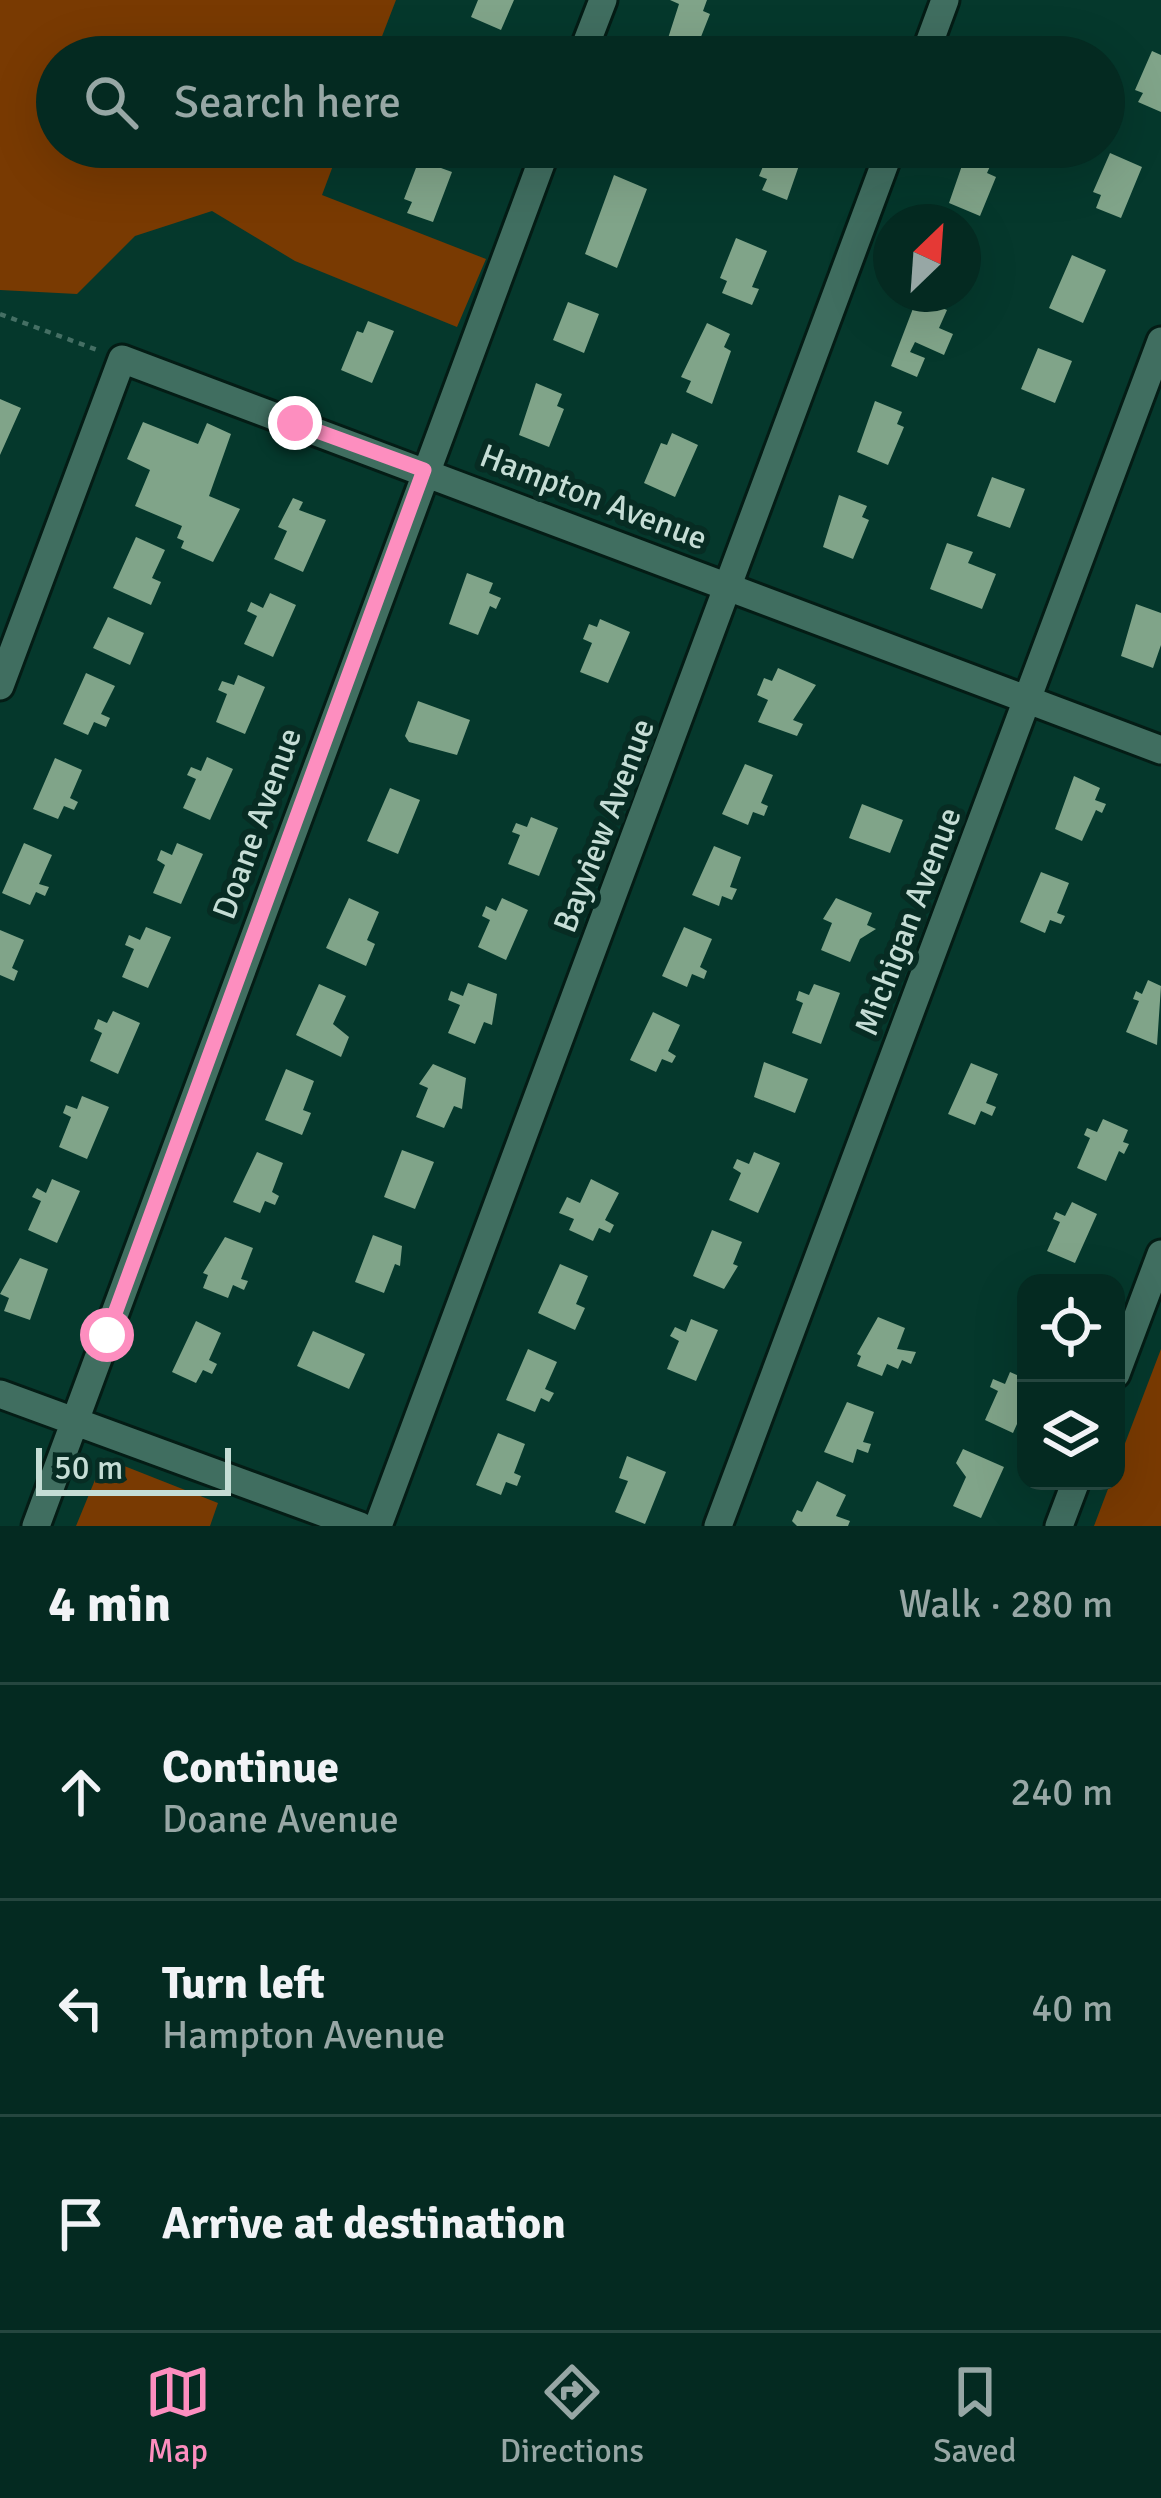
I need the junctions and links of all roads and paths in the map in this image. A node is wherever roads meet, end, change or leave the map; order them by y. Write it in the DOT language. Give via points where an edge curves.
graph roads {
  1 [pos="603,0"];
  2 [pos="945,0"];
  3 [pos="589,36"];
  4 [pos="932,36"];
  5 [pos="539,168"];
  6 [pos="883,168"];
  7 [pos="0,314"];
  8 [pos="1161,341"];
  9 [pos="122,359"];
  10 [pos="424,470"];
  11 [pos="731,586"];
  12 [pos="0,686"];
  13 [pos="1028,699"];
  14 [pos="1161,750"];
  15 [pos="1161,1254"];
  16 [pos="1125,1350"];
  17 [pos="0,1394"];
  18 [pos="75,1421"];
  19 [pos="1073,1490"];
  20 [pos="36,1526"];
  21 [pos="360,1526"];
  22 [pos="378,1526"];
  23 [pos="718,1526"];
  24 [pos="1059,1526"];
  1 -- 3 [label="street"];
  2 -- 4 [label="street"];
  5 -- 10 [label="street, Doane Avenue"];
  6 -- 11 [label="street, Bayview Avenue"];
  7 -- 9 [label="path"];
  8 -- 13 [label="street, Michigan Avenue"];
  9 -- 10 [label="street, Hampton Avenue"];
  9 -- 12 [label="street"];
  10 -- 11 [label="street, Hampton Avenue"];
  10 -- 18 [label="street, Doane Avenue"];
  11 -- 13 [label="street, Hampton Avenue"];
  11 -- 22 [label="street, Bayview Avenue"];
  13 -- 14 [label="street, Hampton Avenue"];
  13 -- 23 [label="street, Michigan Avenue"];
  15 -- 16 [label="street"];
  17 -- 18 [label="street"];
  18 -- 20 [label="street, Doane Avenue"];
  18 -- 21 [label="street"];
  19 -- 24 [label="street"];
}
